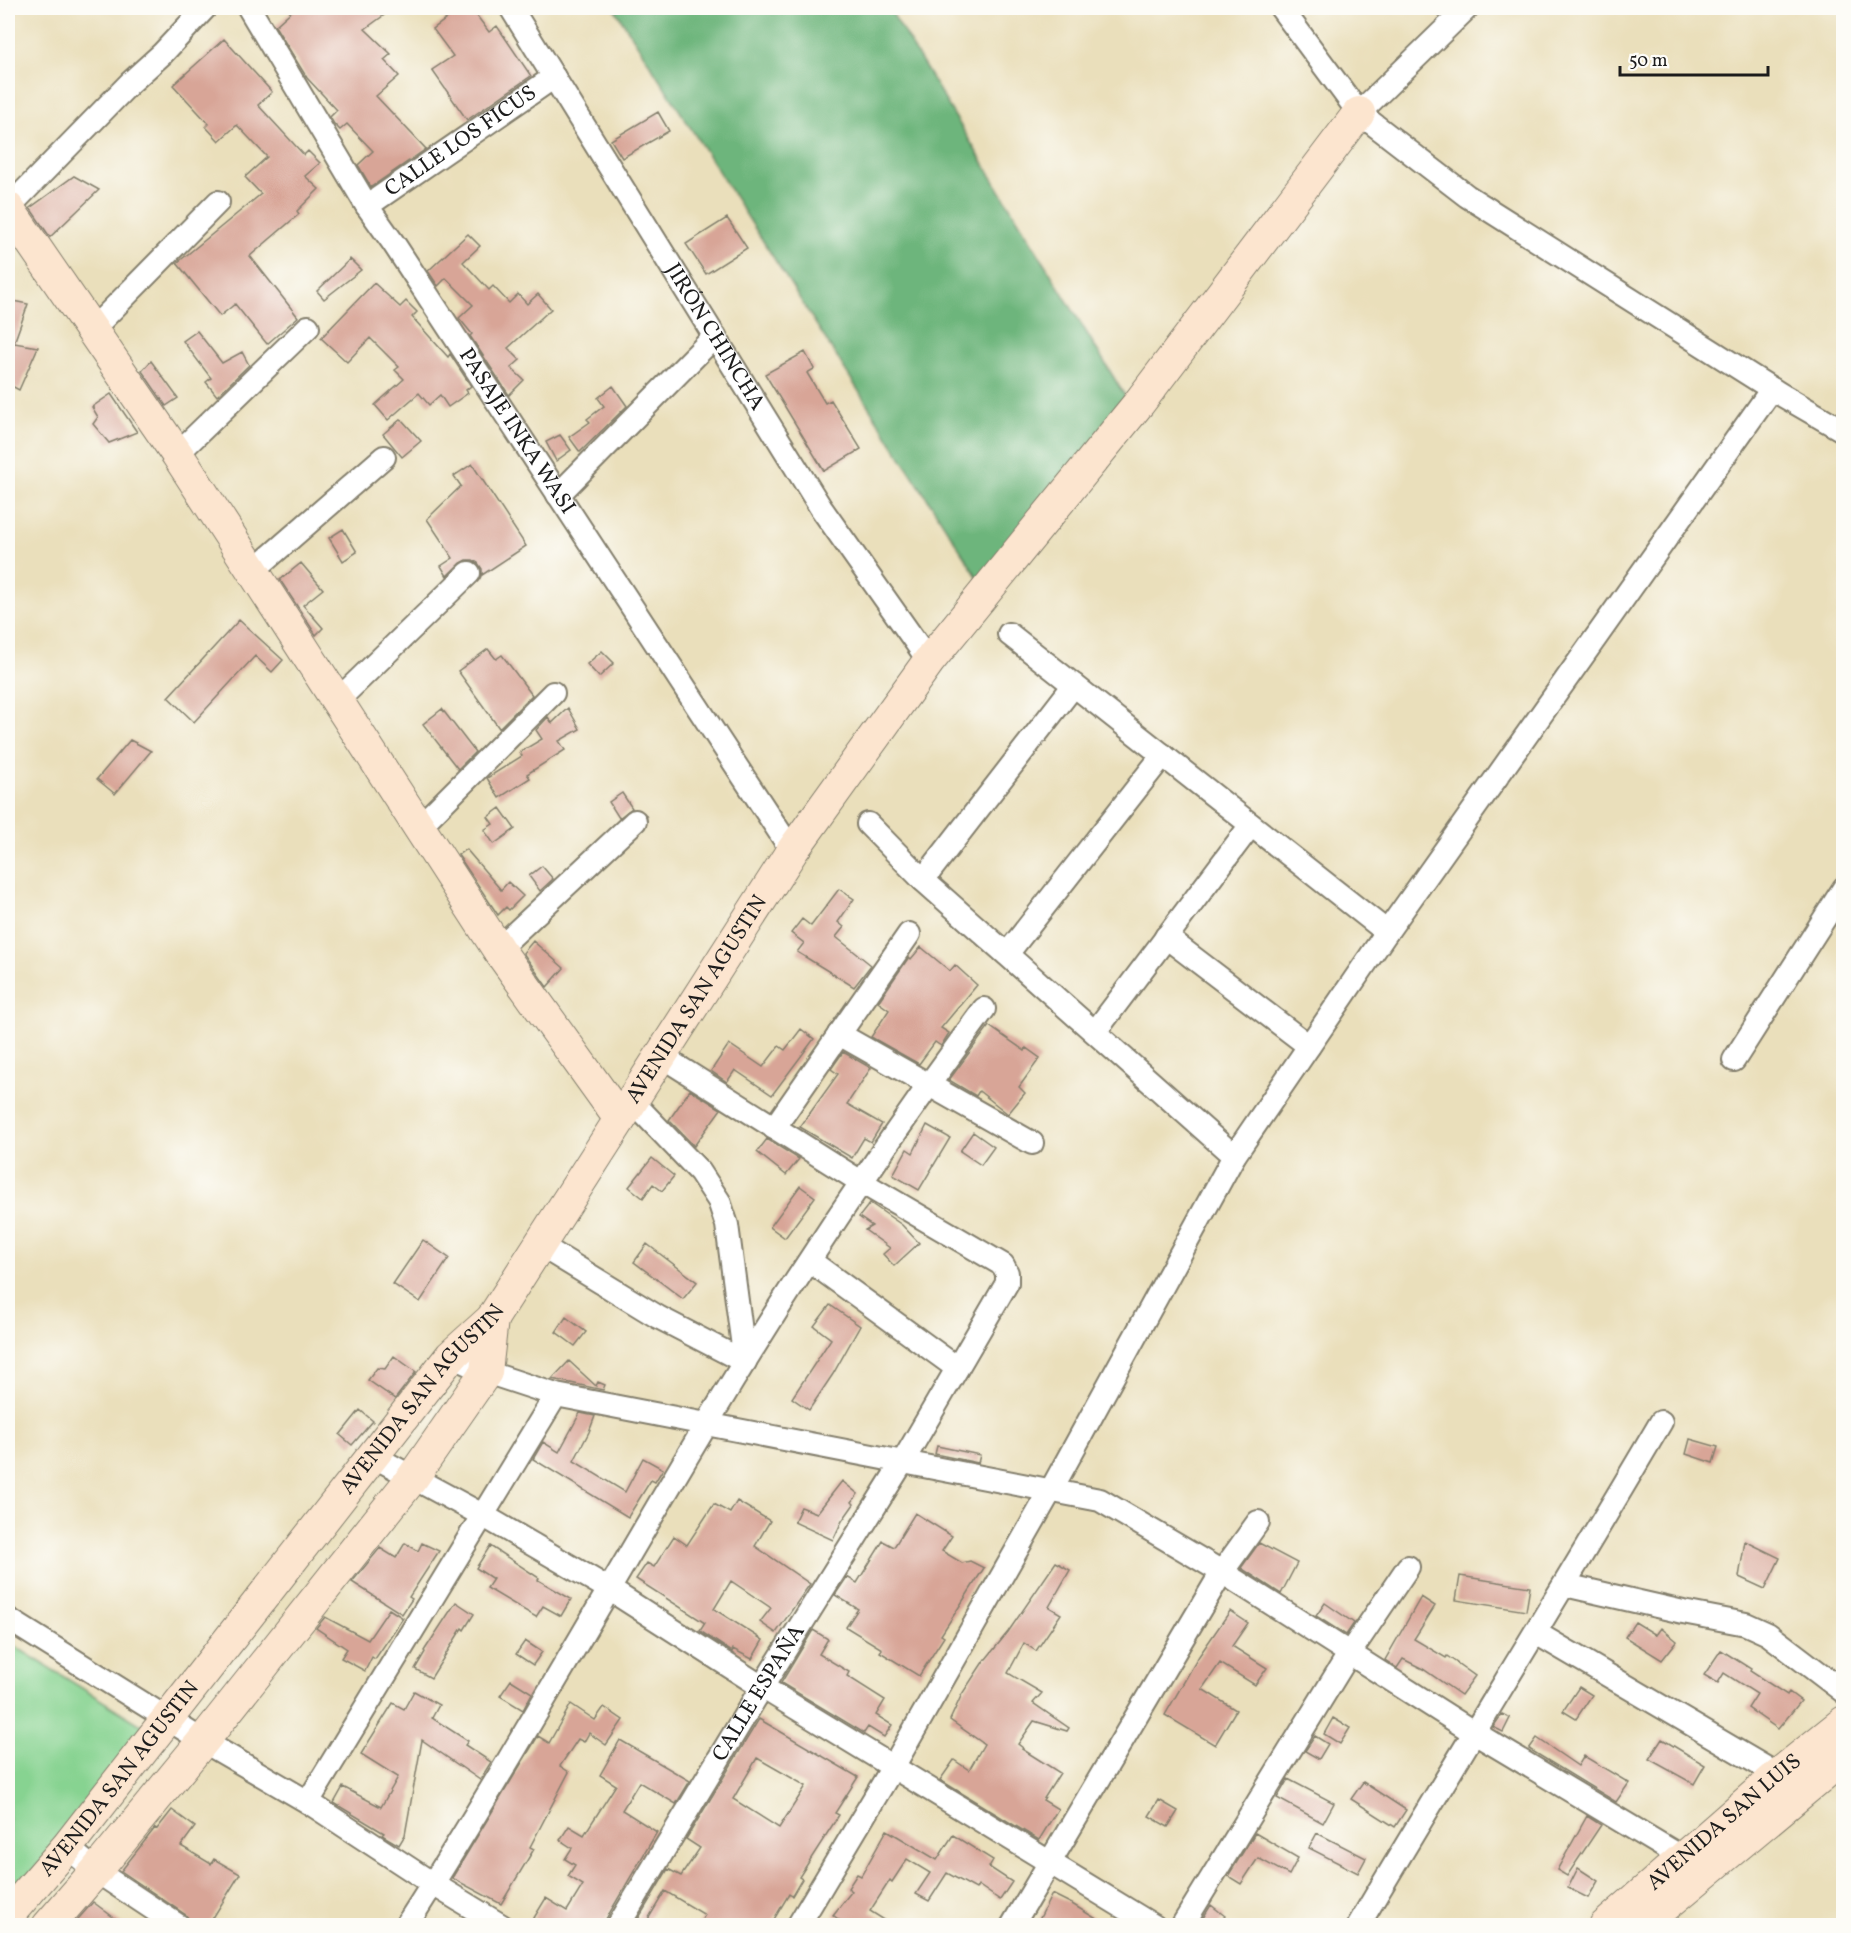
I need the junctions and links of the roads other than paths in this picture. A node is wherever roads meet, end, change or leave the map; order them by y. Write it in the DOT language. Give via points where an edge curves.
graph roads {
  1 [pos="205,8"];
  2 [pos="249,8"];
  3 [pos="511,8"];
  4 [pos="1281,8"];
  5 [pos="1467,8"];
  6 [pos="554,77"];
  7 [pos="1359,113"];
  8 [pos="218,202"];
  9 [pos="367,206"];
  10 [pos="8,208"];
  11 [pos="308,327"];
  12 [pos="92,330"];
  13 [pos="715,336"];
  14 [pos="1772,389"];
  15 [pos="1844,431"];
  16 [pos="177,454"];
  17 [pos="384,457"];
  18 [pos="558,495"];
  19 [pos="253,571"];
  20 [pos="470,573"];
  21 [pos="1009,634"];
  22 [pos="929,661"];
  23 [pos="1074,686"];
  24 [pos="553,693"];
  25 [pos="337,701"];
  26 [pos="1163,755"];
  27 [pos="635,822"];
  28 [pos="868,824"];
  29 [pos="1251,825"];
  30 [pos="419,827"];
  31 [pos="792,851"];
  32 [pos="923,880"];
  33 [pos="1844,888"];
  34 [pos="1387,932"];
  35 [pos="909,934"];
  36 [pos="1166,937"];
  37 [pos="498,949"];
  38 [pos="1007,954"];
  39 [pos="984,1009"];
  40 [pos="1095,1032"];
  41 [pos="839,1034"];
  42 [pos="1310,1046"];
  43 [pos="661,1056"];
  44 [pos="1734,1060"];
  45 [pos="928,1085"];
  46 [pos="626,1110"];
  47 [pos="774,1128"];
  48 [pos="1032,1143"];
  49 [pos="1234,1156"];
  50 [pos="861,1182"];
  51 [pos="540,1245"];
  52 [pos="810,1261"];
  53 [pos="492,1319"];
  54 [pos="451,1356"];
  55 [pos="745,1362"];
  56 [pos="957,1368"];
  57 [pos="486,1372"];
  58 [pos="556,1395"];
  59 [pos="1661,1422"];
  60 [pos="707,1423"];
  61 [pos="373,1456"];
  62 [pos="902,1463"];
  63 [pos="413,1478"];
  64 [pos="1051,1490"];
  65 [pos="484,1516"];
  66 [pos="1258,1522"];
  67 [pos="1408,1567"];
  68 [pos="1222,1572"];
  69 [pos="1565,1586"];
  70 [pos="609,1589"];
  71 [pos="8,1620"];
  72 [pos="1536,1633"];
  73 [pos="1349,1654"];
  74 [pos="762,1687"];
  75 [pos="1844,1692"];
  76 [pos="168,1719"];
  77 [pos="1844,1722"];
  78 [pos="1473,1732"];
  79 [pos="203,1741"];
  80 [pos="1844,1757"];
  81 [pos="893,1767"];
  82 [pos="1778,1775"];
  83 [pos="308,1802"];
  84 [pos="67,1847"];
  85 [pos="1050,1863"];
  86 [pos="1693,1867"];
  87 [pos="96,1871"];
  88 [pos="433,1884"];
  89 [pos="8,1916"];
  90 [pos="48,1926"];
  91 [pos="180,1926"];
  92 [pos="406,1926"];
  93 [pos="502,1926"];
  94 [pos="618,1926"];
  95 [pos="798,1926"];
  96 [pos="1012,1926"];
  97 [pos="1154,1926"];
  98 [pos="1182,1926"];
  99 [pos="1358,1926"];
  100 [pos="1605,1926"];
  101 [pos="1641,1926"];
  1 -- 10 [label="street"];
  2 -- 9 [label="street, PASAJE INKA WASI"];
  3 -- 6 [label="street, JIRÓN CHINCHA"];
  4 -- 7 [label="street"];
  5 -- 7 [label="street"];
  6 -- 9 [label="street, CALLE LOS FICUS"];
  6 -- 13 [label="street, JIRÓN CHINCHA"];
  7 -- 14 [label="street" via="1467,196"];
  7 -- 22 [label="street, AVENIDA SAN AGUSTIN" via="1139,403"];
  8 -- 12 [label="street"];
  9 -- 18 [label="street, PASAJE INKA WASI"];
  10 -- 12 [label="street"];
  11 -- 16 [label="street"];
  12 -- 16 [label="street"];
  13 -- 18 [label="street"];
  13 -- 22 [label="street, JIRÓN CHINCHA" via="821,508"];
  14 -- 15 [label="street"];
  14 -- 34 [label="street"];
  16 -- 19 [label="street"];
  17 -- 19 [label="street"];
  18 -- 31 [label="street, PASAJE INKA WASI"];
  19 -- 25 [label="street"];
  20 -- 25 [label="street"];
  21 -- 23 [label="street"];
  22 -- 31 [label="street, AVENIDA SAN AGUSTIN"];
  23 -- 26 [label="street"];
  23 -- 32 [label="street"];
  24 -- 30 [label="street"];
  25 -- 30 [label="street"];
  26 -- 29 [label="street"];
  26 -- 38 [label="street"];
  27 -- 37 [label="street"];
  28 -- 32 [label="street"];
  29 -- 34 [label="street"];
  29 -- 36 [label="street"];
  30 -- 37 [label="street"];
  31 -- 43 [label="street, AVENIDA SAN AGUSTIN"];
  32 -- 38 [label="street"];
  33 -- 44 [label="street"];
  34 -- 42 [label="street"];
  35 -- 41 [label="street"];
  36 -- 40 [label="street"];
  36 -- 42 [label="street"];
  37 -- 46 [label="street"];
  38 -- 40 [label="street"];
  39 -- 45 [label="street"];
  40 -- 49 [label="street"];
  41 -- 45 [label="street"];
  41 -- 47 [label="street"];
  42 -- 49 [label="street"];
  43 -- 46 [label="street, AVENIDA SAN AGUSTIN"];
  43 -- 47 [label="street, CALLE ESPAÑA"];
  45 -- 48 [label="street"];
  45 -- 50 [label="street"];
  46 -- 51 [label="street, AVENIDA SAN AGUSTIN"];
  46 -- 55 [label="street" via="700,1172 719,1201 727,1225"];
  47 -- 50 [label="street, CALLE ESPAÑA"];
  49 -- 64 [label="street"];
  50 -- 52 [label="street"];
  50 -- 56 [label="street, CALLE ESPAÑA" via="1003,1264 1007,1283"];
  51 -- 53 [label="street, AVENIDA SAN AGUSTIN"];
  51 -- 55 [label="street" via="658,1317"];
  52 -- 55 [label="street"];
  52 -- 56 [label="street"];
  53 -- 54 [label="street, AVENIDA SAN AGUSTIN"];
  53 -- 57 [label="street"];
  54 -- 57 [label="street"];
  54 -- 61 [label="street, AVENIDA SAN AGUSTIN"];
  55 -- 60 [label="street"];
  56 -- 62 [label="street, CALLE ESPAÑA"];
  57 -- 58 [label="street"];
  57 -- 63 [label="street, AVENIDA SAN AGUSTIN"];
  58 -- 60 [label="street"];
  58 -- 65 [label="street"];
  59 -- 69 [label="street"];
  60 -- 62 [label="street"];
  60 -- 70 [label="street"];
  61 -- 63 [label="street"];
  61 -- 76 [label="street, AVENIDA SAN AGUSTIN"];
  62 -- 64 [label="street"];
  62 -- 74 [label="street, CALLE ESPAÑA"];
  63 -- 65 [label="street"];
  63 -- 79 [label="street, AVENIDA SAN AGUSTIN"];
  64 -- 68 [label="street" via="1100,1500"];
  64 -- 81 [label="street"];
  65 -- 70 [label="street"];
  65 -- 83 [label="street"];
  66 -- 68 [label="street"];
  67 -- 73 [label="street"];
  68 -- 73 [label="street"];
  68 -- 85 [label="street"];
  69 -- 72 [label="street"];
  69 -- 75 [label="street" via="1746,1624 1768,1634"];
  70 -- 74 [label="street"];
  70 -- 88 [label="street"];
  71 -- 76 [label="street"];
  72 -- 78 [label="street"];
  72 -- 82 [label="street"];
  73 -- 78 [label="street"];
  73 -- 98 [label="street"];
  74 -- 81 [label="street"];
  74 -- 94 [label="street, CALLE ESPAÑA"];
  76 -- 79 [label="street"];
  76 -- 84 [label="street, AVENIDA SAN AGUSTIN"];
  77 -- 82 [label="street, AVENIDA SAN LUIS"];
  78 -- 86 [label="street"];
  78 -- 99 [label="street"];
  79 -- 83 [label="street"];
  79 -- 87 [label="street, AVENIDA SAN AGUSTIN"];
  80 -- 86 [label="street, AVENIDA SAN LUIS"];
  81 -- 85 [label="street"];
  81 -- 95 [label="street"];
  82 -- 86 [label="street, AVENIDA SAN LUIS"];
  83 -- 88 [label="street"];
  84 -- 87 [label="street"];
  84 -- 89 [label="street, AVENIDA SAN AGUSTIN"];
  85 -- 96 [label="street"];
  85 -- 97 [label="street"];
  86 -- 100 [label="street, AVENIDA SAN LUIS"];
  86 -- 101 [label="street, AVENIDA SAN LUIS"];
  87 -- 90 [label="street, AVENIDA SAN AGUSTIN"];
  87 -- 91 [label="street"];
  88 -- 92 [label="street"];
  88 -- 93 [label="street"];
}
